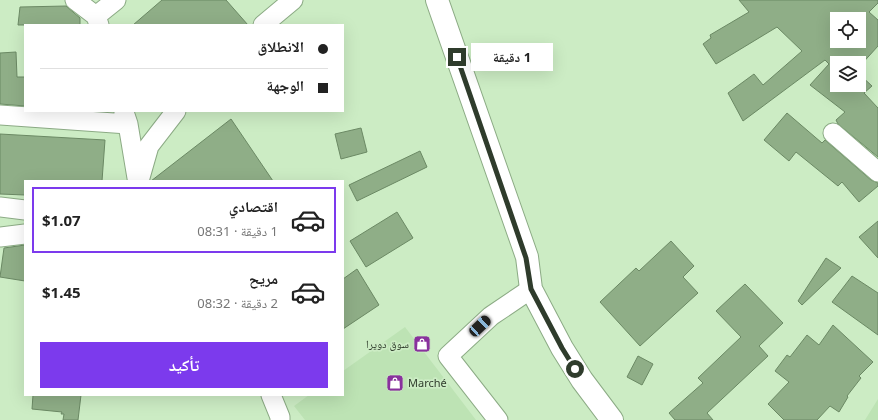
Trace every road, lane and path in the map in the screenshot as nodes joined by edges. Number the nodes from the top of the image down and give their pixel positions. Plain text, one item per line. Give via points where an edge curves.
1 (75, 0) edge
2 (116, 0) edge
3 (293, 0) edge
4 (437, 0) edge
5 (97, 20) edge
6 (264, 24) edge
7 (175, 112) edge
8 (0, 115) edge
9 (126, 117) edge
10 (833, 133) dead end
11 (878, 172) edge
12 (138, 180) edge
13 (138, 180) edge
14 (0, 207) edge
15 (24, 210) edge
16 (24, 234) edge
17 (0, 237) edge
18 (531, 289) junction
19 (271, 396) edge
20 (280, 420) edge
21 (498, 420) edge
22 (612, 420) edge

1 - 5 street
2 - 5 street
3 - 6 street
4 - 18 main road via 526,258
7 - 12 street via 149,146
8 - 9 street
9 - 13 street
10 - 11 street
14 - 15 street
16 - 17 street
18 - 21 street via 491,316 448,356
18 - 22 main road via 562,348
19 - 20 street

